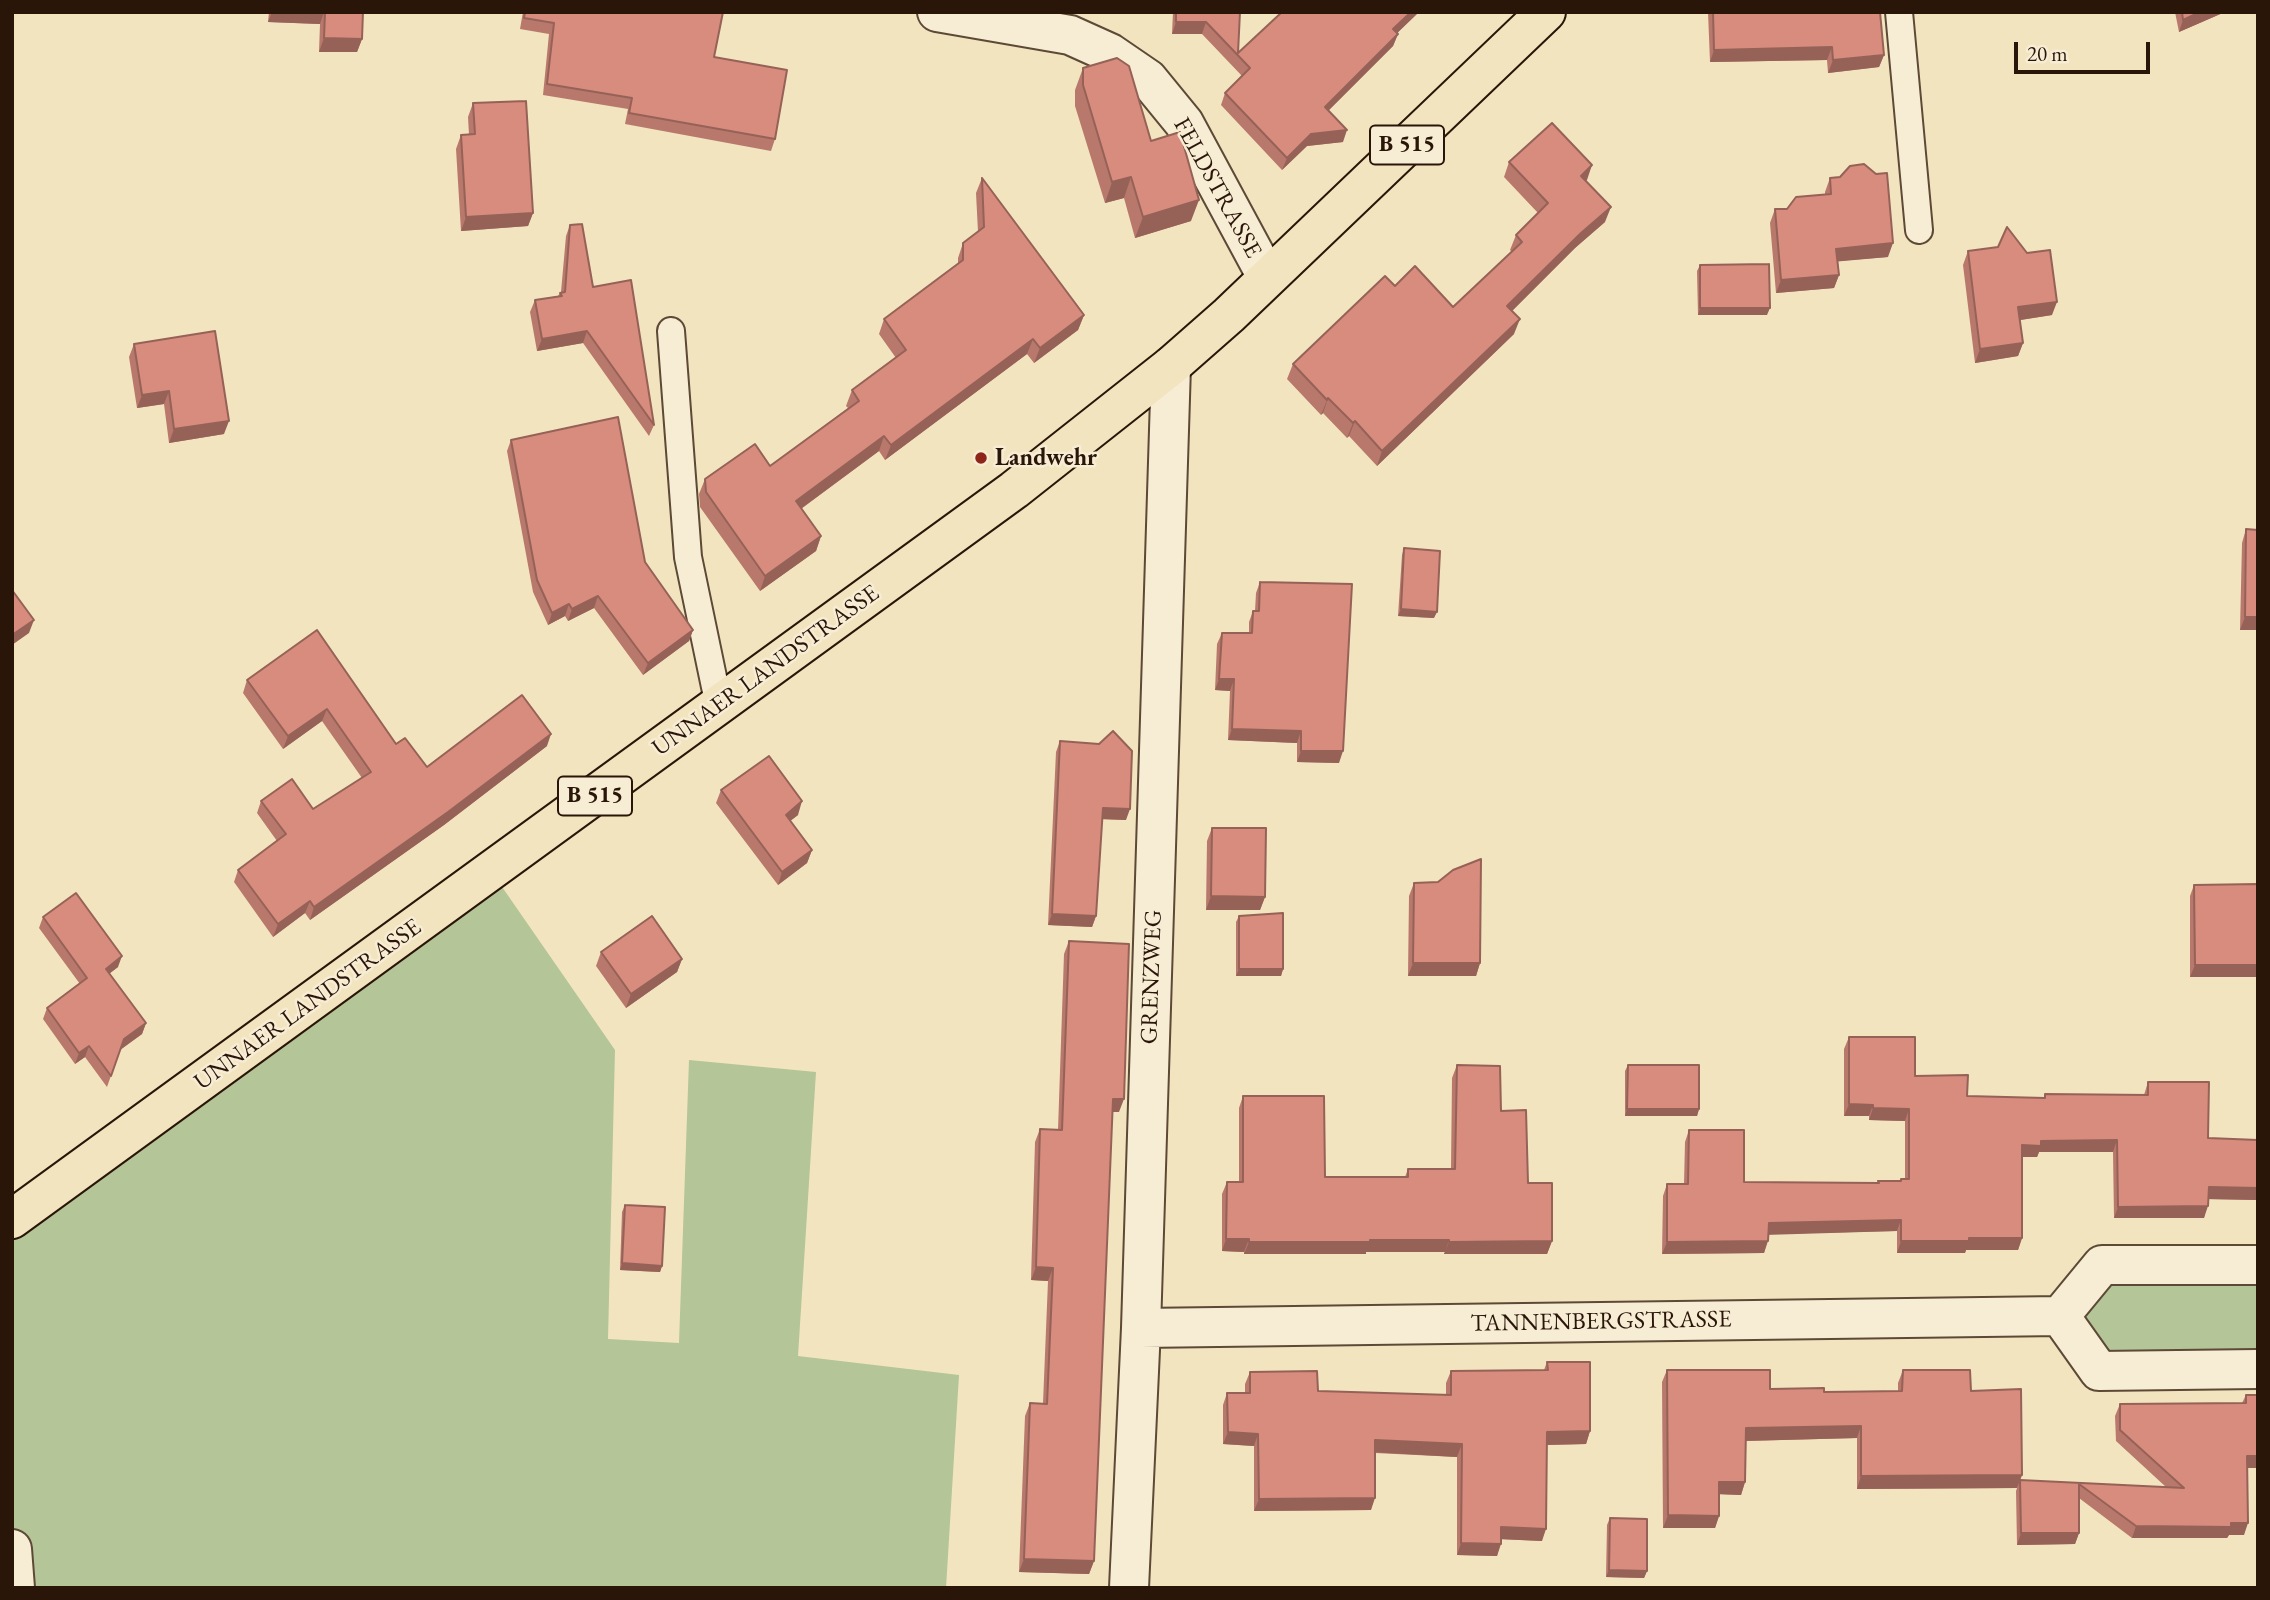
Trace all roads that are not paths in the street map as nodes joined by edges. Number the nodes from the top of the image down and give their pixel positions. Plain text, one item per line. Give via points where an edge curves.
1 (937, 12) edge
2 (1546, 12) edge
3 (1899, 12) edge
4 (1919, 230) dead end
5 (1267, 277) junction
6 (671, 331) dead end
7 (1171, 366) junction
8 (719, 706) junction
9 (12, 1219) edge
10 (2258, 1265) edge
11 (2060, 1316) junction
12 (1141, 1328) junction
13 (2258, 1368) edge
14 (12, 1549) edge
15 (15, 1588) edge
16 (1129, 1588) edge

1 - 5 street, FELDSTRASSE via 1070,35 1110,52 1148,79 1184,122
2 - 5 main road, B 515
3 - 4 lane
5 - 7 main road, UNNAER LANDSTRASSE / B 515
6 - 8 lane via 688,557
7 - 8 main road, UNNAER LANDSTRASSE / B 515 via 1014,490
7 - 12 street, GRENZWEG
8 - 9 main road, UNNAER LANDSTRASSE / B 515
10 - 11 street via 2102,1265
11 - 12 street, TANNENBERGSTRASSE
11 - 13 street via 2099,1371
12 - 16 street, GRENZWEG
14 - 15 street

